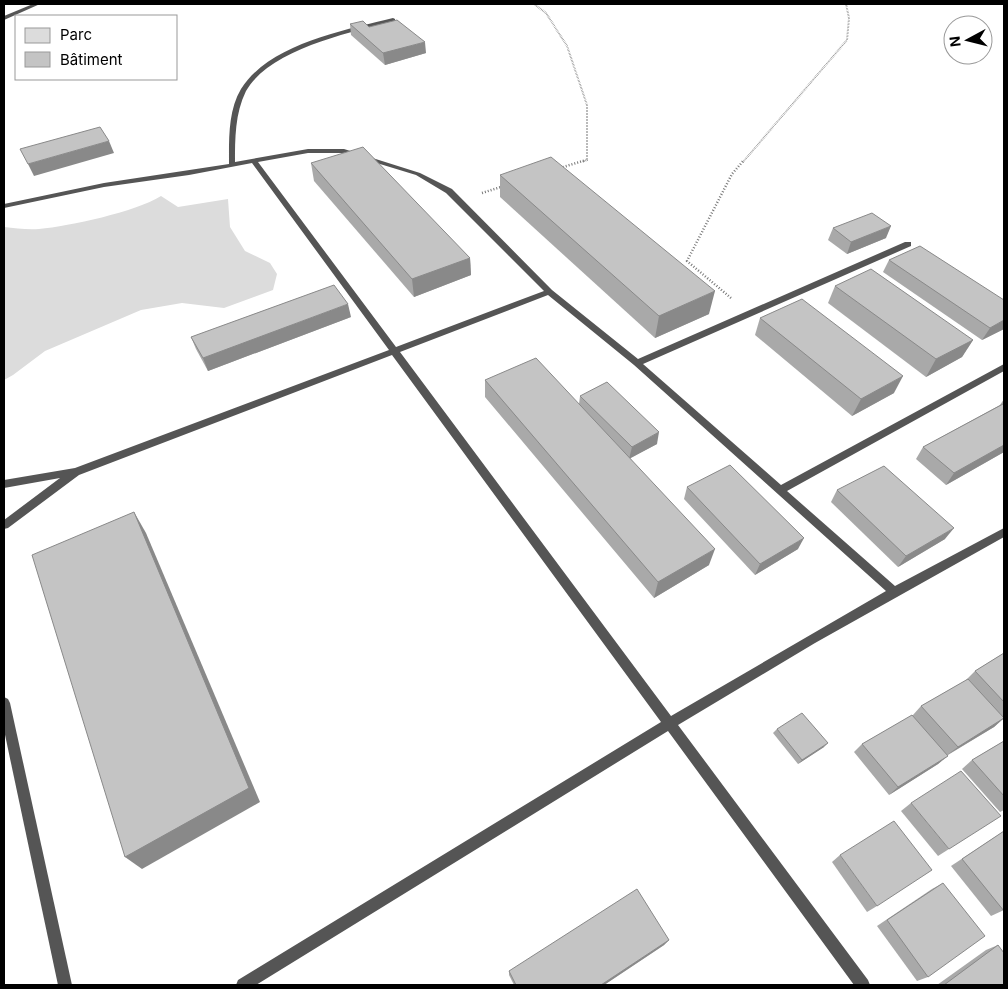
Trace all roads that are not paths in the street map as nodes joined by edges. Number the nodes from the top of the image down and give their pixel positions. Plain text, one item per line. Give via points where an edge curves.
1 (37, 4) edge
2 (4, 18) edge
3 (393, 20) edge
4 (254, 161) junction
5 (232, 164) junction
6 (4, 206) edge
7 (908, 244) dead end
8 (549, 292) junction
9 (394, 350) junction
10 (637, 363) junction
11 (1004, 367) edge
12 (76, 472) junction
13 (4, 484) edge
14 (780, 490) junction
15 (4, 525) edge
16 (1004, 532) edge
17 (893, 592) junction
18 (4, 703) edge
19 (669, 723) junction
20 (65, 985) edge
21 (243, 985) edge
22 (863, 985) edge

1 - 2 lane
3 - 5 lane via 321,39 286,54 262,70 245,88 232,128
4 - 5 lane
4 - 8 lane via 308,151 344,151 418,174 458,200
4 - 9 lane
5 - 6 lane via 104,185
7 - 10 lane
8 - 9 lane
8 - 10 lane
9 - 12 lane
9 - 19 lane
10 - 14 lane
11 - 14 lane
12 - 13 lane
12 - 15 lane
14 - 17 lane
16 - 17 lane
17 - 19 lane
18 - 20 lane
19 - 21 lane
19 - 22 lane

